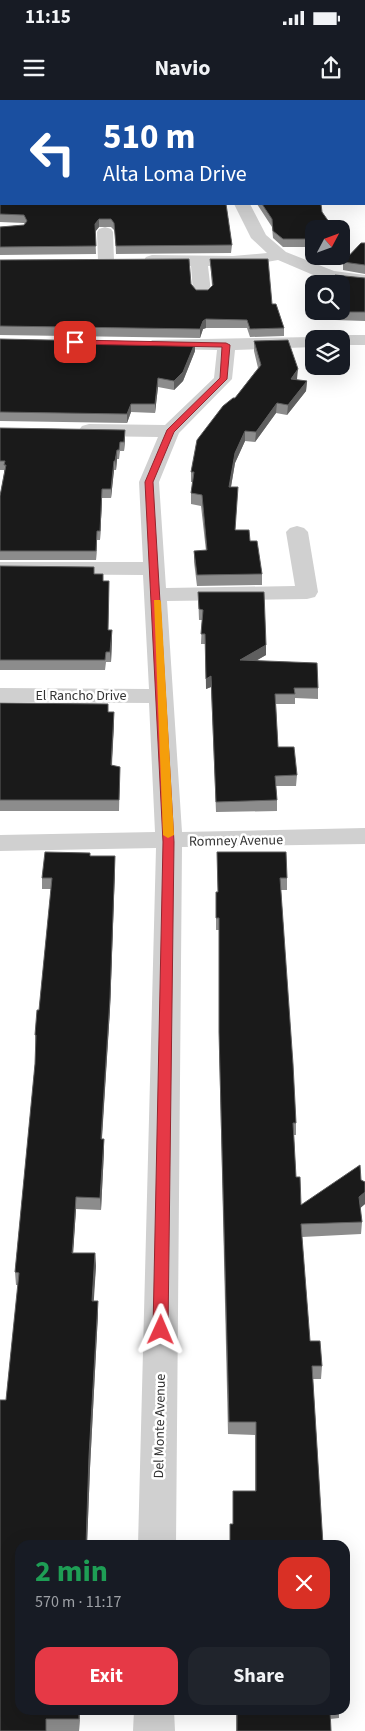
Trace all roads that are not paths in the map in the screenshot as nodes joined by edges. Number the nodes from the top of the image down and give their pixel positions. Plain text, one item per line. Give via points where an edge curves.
1 (242, 205) edge
2 (105, 232) dead end
3 (280, 255) junction
4 (87, 260) edge
5 (106, 260) junction
6 (199, 260) junction
7 (365, 280) edge
8 (202, 292) edge
9 (350, 340) edge
10 (365, 340) edge
11 (305, 342) edge
12 (138, 344) edge
13 (226, 345) junction
14 (66, 430) edge
15 (170, 431) junction
16 (297, 532) dead end
17 (0, 568) edge
18 (156, 582) junction
19 (0, 695) edge
20 (162, 696) junction
21 (358, 837) edge
22 (169, 842) junction
23 (0, 843) edge
24 (157, 1540) edge
25 (154, 1715) edge
26 (154, 1731) edge

1 - 3 street via 259,238
2 - 5 street
3 - 6 street
3 - 7 street via 331,276
4 - 5 street
5 - 6 street
6 - 8 street
9 - 10 street
11 - 13 street
12 - 13 street
13 - 15 street, Del Monte Avenue via 223,379
14 - 15 street
15 - 18 street, Del Monte Avenue via 149,482
16 - 18 street via 307,592
17 - 18 street
18 - 20 street, Del Monte Avenue
19 - 20 street, El Rancho Drive
20 - 22 street, Del Monte Avenue
21 - 22 street, Romney Avenue
22 - 23 street, Romney Avenue
22 - 24 street, Del Monte Avenue
25 - 26 street

